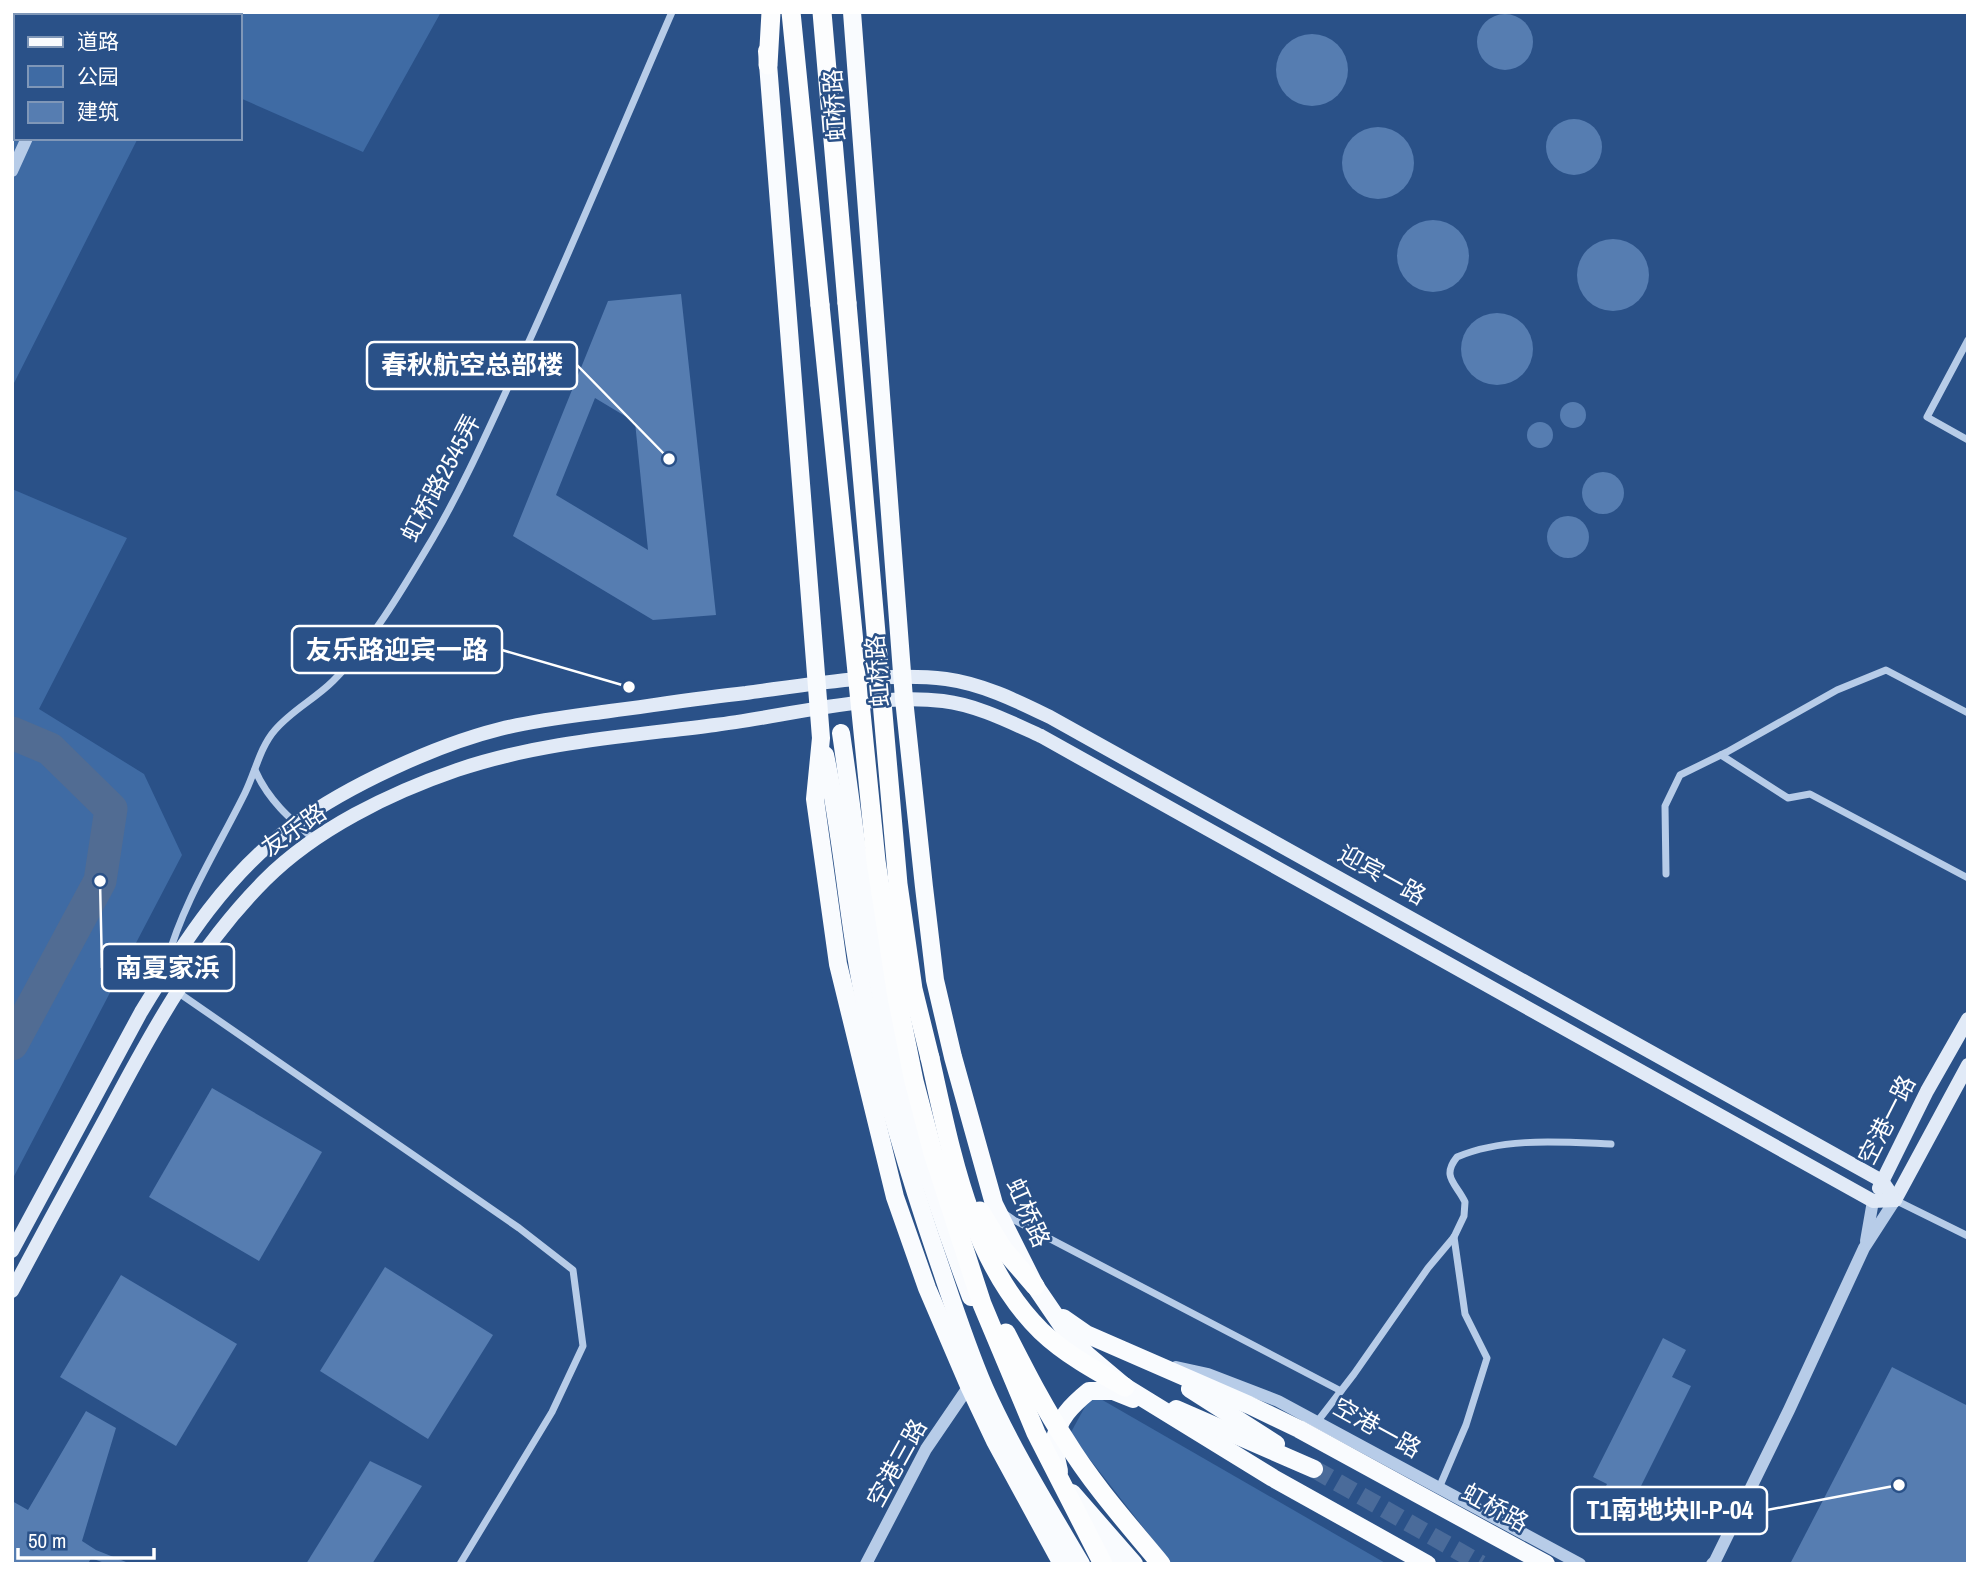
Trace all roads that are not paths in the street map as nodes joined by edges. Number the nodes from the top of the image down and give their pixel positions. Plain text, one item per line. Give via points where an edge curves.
1 (672, 12) edge
2 (765, 12) edge
3 (771, 12) edge
4 (791, 12) edge
5 (822, 12) edge
6 (852, 12) edge
7 (768, 65) junction
8 (26, 140) edge
9 (12, 171) edge
10 (1968, 340) edge
11 (1968, 440) edge
12 (902, 677) junction
13 (816, 684) junction
14 (904, 699) junction
15 (818, 708) junction
16 (1968, 713) edge
17 (841, 733) dead end
18 (821, 738) junction
19 (1721, 755) junction
20 (256, 770) junction
21 (295, 824) junction
22 (315, 840) junction
23 (1666, 874) dead end
24 (1968, 878) edge
25 (164, 974) junction
26 (176, 991) junction
27 (1968, 1019) edge
28 (1968, 1065) edge
29 (1611, 1144) dead end
30 (952, 1153) junction
31 (1882, 1181) junction
32 (1895, 1200) junction
33 (1873, 1201) junction
34 (994, 1204) junction
35 (957, 1227) junction
36 (1968, 1236) edge
37 (1454, 1237) junction
38 (1864, 1248) junction
39 (12, 1251) edge
40 (1035, 1286) junction
41 (12, 1291) edge
42 (1048, 1304) junction
43 (1141, 1359) junction
44 (969, 1386) junction
45 (1125, 1387) junction
46 (1340, 1391) junction
47 (1165, 1412) junction
48 (1317, 1422) junction
49 (1059, 1471) junction
50 (1439, 1489) junction
51 (1072, 1493) junction
52 (1713, 1562) edge
53 (460, 1564) edge
54 (866, 1564) edge
55 (1062, 1564) edge
56 (1081, 1564) edge
57 (1103, 1564) edge
58 (1115, 1564) edge
59 (1134, 1564) edge
60 (1161, 1564) edge
61 (1427, 1564) edge
62 (1546, 1564) edge
63 (1580, 1564) edge

1 - 20 street, 虹桥路2545弄 via 537,326 473,464 433,537 352,659 275,730
2 - 7 main road
3 - 7 highway
4 - 35 highway, bridge via 878,874 914,1081
5 - 30 highway, bridge via 898,884 913,989
6 - 12 main road, 虹桥路
7 - 13 main road
8 - 9 street
10 - 11 street via 1927,416
12 - 13 main road, 迎宾一路
12 - 14 main road, 虹桥路
12 - 31 main road, 迎宾一路 via 947,679 998,692 1050,717
13 - 15 main road
13 - 21 main road, 友乐路 via 500,729 405,765
14 - 15 main road, 迎宾一路
14 - 33 main road, 迎宾一路 via 945,701 979,710 1041,736
14 - 34 main road, 虹桥路 via 934,980
15 - 18 main road
15 - 22 main road, 友乐路 via 575,744 459,769 365,810
16 - 19 street via 1886,670 1837,690
17 - 49 main road via 881,996 908,1112 949,1239 1005,1382
18 - 44 main road via 815,799 838,964 895,1197
18 - 56 main road via 867,1016 914,1189 980,1376 1021,1462
19 - 23 street via 1680,775 1665,806
19 - 24 street via 1788,798 1810,794
20 - 21 street via 263,788
20 - 25 street, 虹桥路2545弄 via 178,928
21 - 22 street
21 - 25 main road, 友乐路 via 254,856
22 - 26 main road, 友乐路 via 267,878
25 - 26 street
25 - 39 main road, 友乐路
26 - 41 main road, 友乐路
26 - 53 street via 573,1270 583,1346 552,1412
27 - 31 main road, 空港一路
28 - 32 main road, 空港一路
29 - 37 street via 1499,1146 1457,1157 1449,1176 1465,1202
30 - 40 highway via 1003,1249
30 - 45 highway via 978,1231 1002,1282 1024,1313 1069,1353
31 - 32 main road, 迎宾一路
31 - 33 main road, 空港一路
32 - 33 main road, 迎宾一路
32 - 36 street, 迎宾一路
32 - 38 street, 空港一路
33 - 38 street, 空港一路
34 - 40 main road, 虹桥路
34 - 46 street via 1014,1220
35 - 57 highway, bridge via 1017,1390
35 - 60 highway, bridge via 1020,1361 1059,1430
37 - 46 street
37 - 50 street via 1465,1314 1487,1359
38 - 52 street, 空港一路
40 - 42 main road, 虹桥路
42 - 43 main road, 虹桥路 via 1086,1334
42 - 45 main road, 虹桥路 via 1087,1355
43 - 45 main road via 1314,1469
43 - 48 street, 空港一路 via 1208,1374 1278,1401
43 - 62 main road, 虹桥路 via 1299,1429
44 - 54 street, 空港三路 via 926,1449
44 - 55 main road
45 - 47 main road, 虹桥路
46 - 48 street
47 - 49 main road via 1113,1391 1088,1391 1061,1423 1055,1442
47 - 61 main road, 虹桥路
48 - 50 street, 空港一路
49 - 51 main road
50 - 63 street, 空港一路
51 - 58 main road
51 - 59 main road

